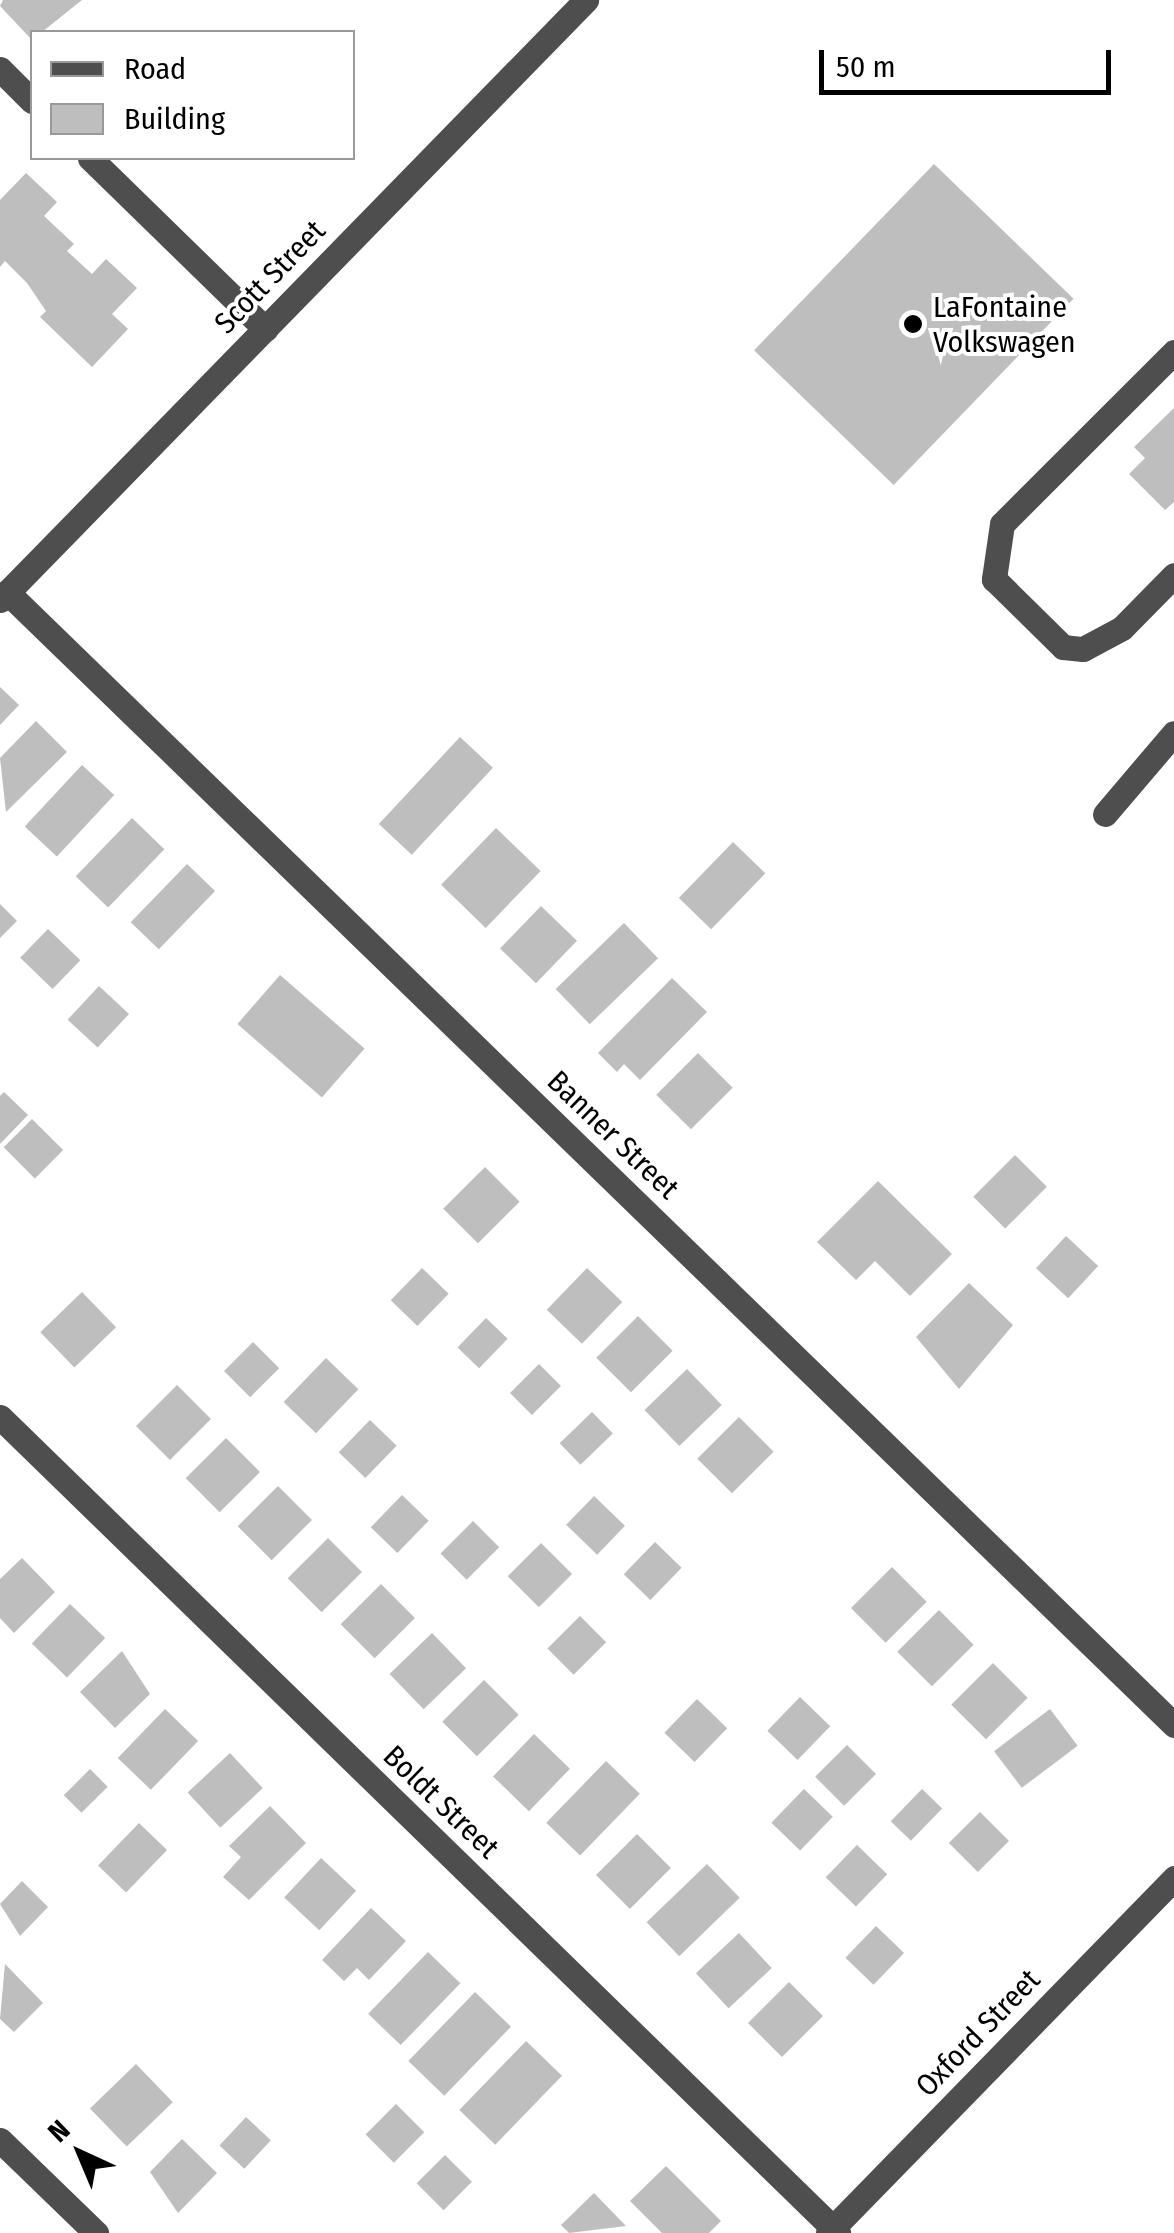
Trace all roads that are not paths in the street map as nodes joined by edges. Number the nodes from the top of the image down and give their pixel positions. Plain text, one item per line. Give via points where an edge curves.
1 (586, 0) edge
2 (0, 69) edge
3 (30, 99) edge
4 (92, 160) edge
5 (265, 329) junction
6 (1174, 352) edge
7 (1174, 575) edge
8 (4, 596) edge
9 (1174, 733) edge
10 (1105, 814) dead end
11 (0, 1418) edge
12 (1174, 1725) edge
13 (1174, 1878) edge
14 (0, 2140) edge
15 (833, 2231) edge
16 (96, 2233) edge

1 - 5 street, Scott Street
2 - 3 street
4 - 5 street
5 - 8 street, Scott Street
6 - 7 street via 994,537 994,579 1063,647 1083,649 1122,628
8 - 12 street, Banner Street
9 - 10 street
11 - 15 street, Boldt Street
13 - 15 street, Oxford Street
14 - 16 street

